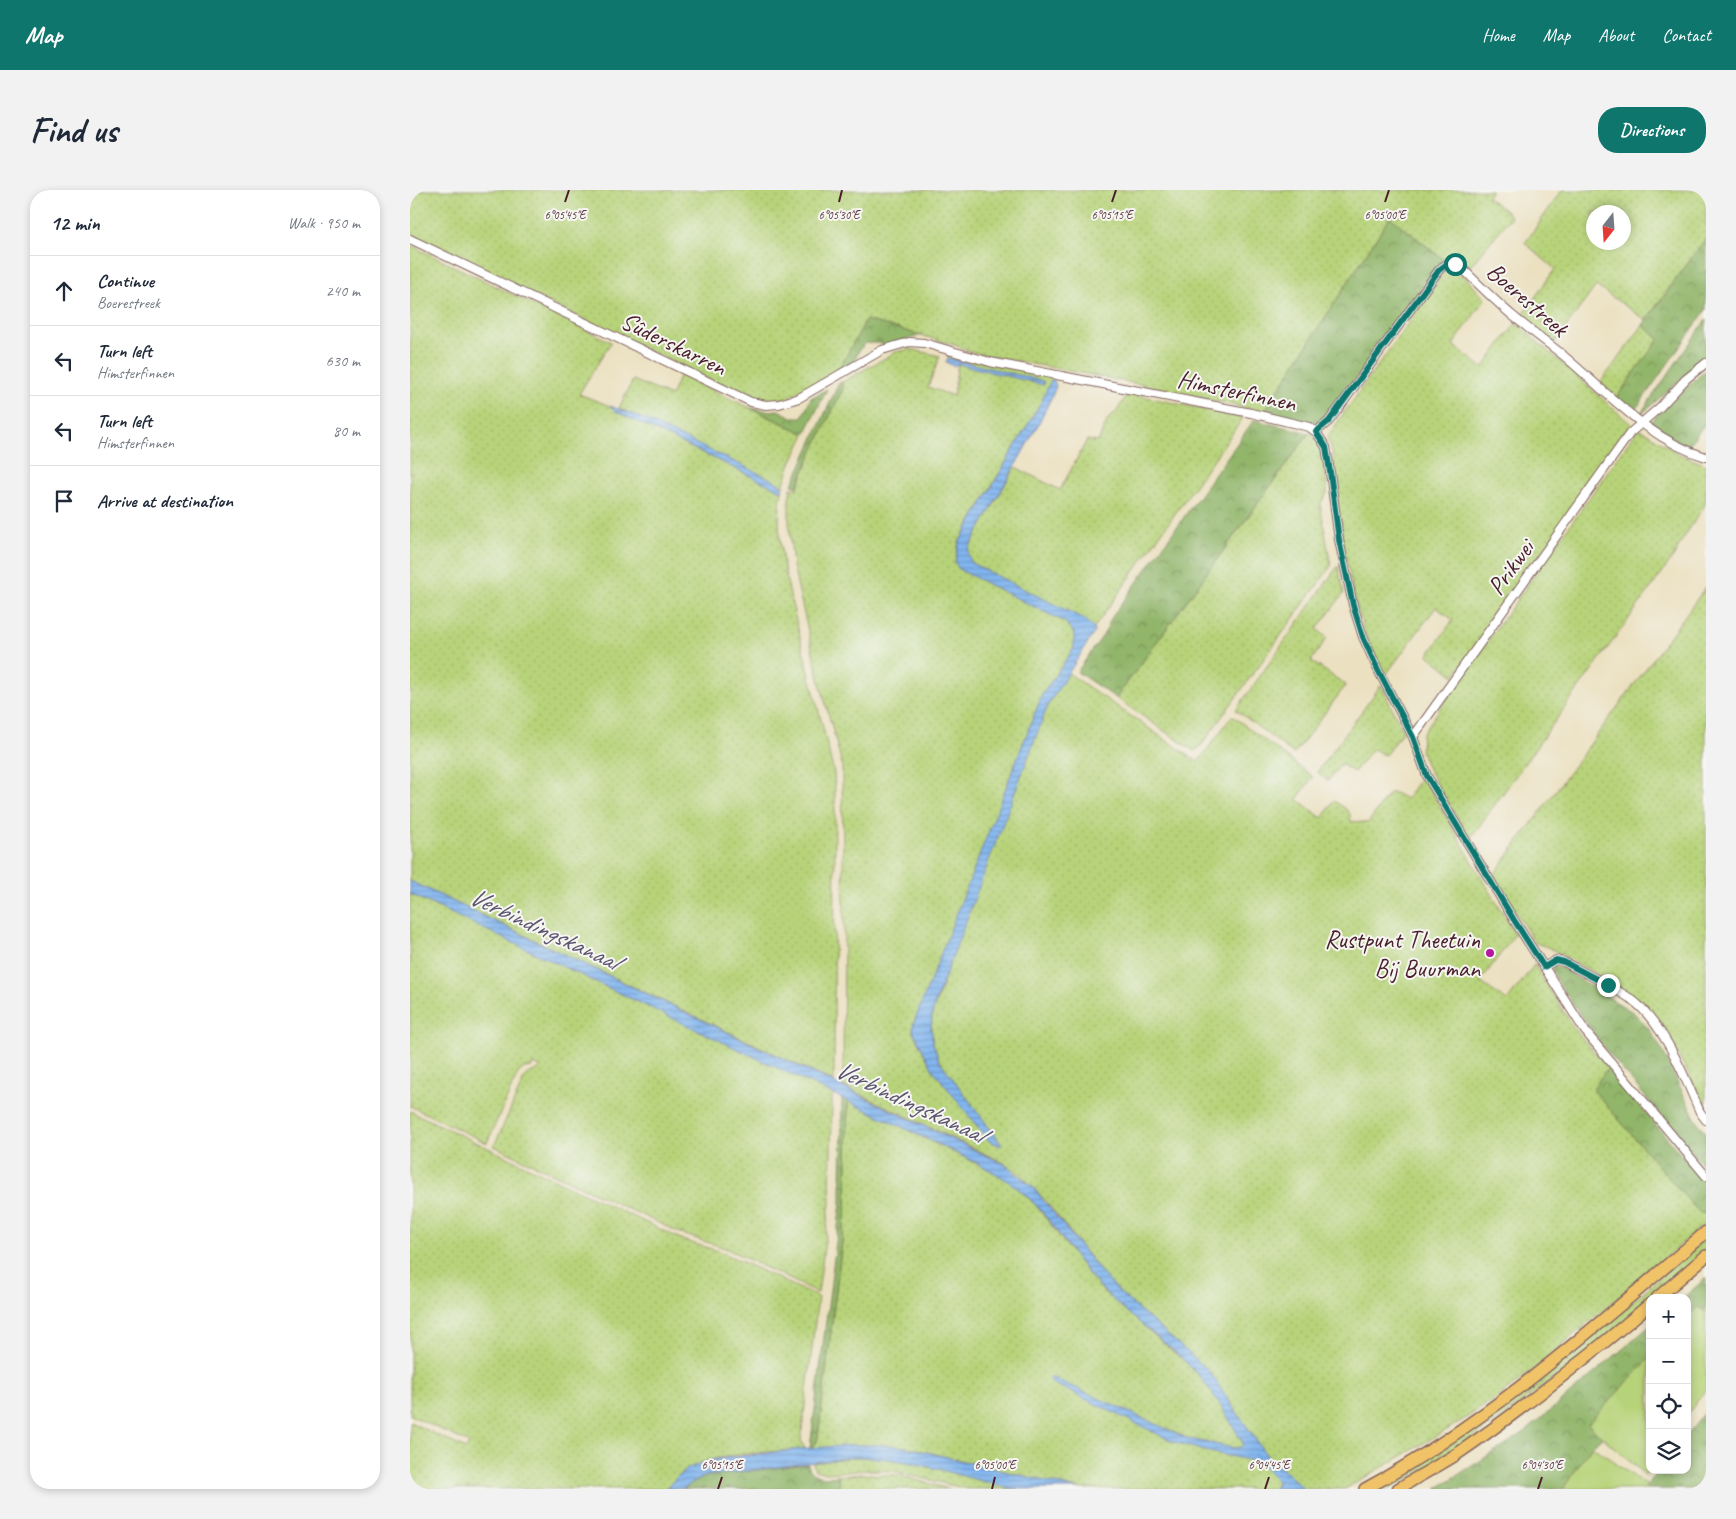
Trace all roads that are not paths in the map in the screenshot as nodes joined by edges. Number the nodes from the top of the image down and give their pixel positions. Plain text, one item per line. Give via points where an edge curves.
1 (410, 239) edge
2 (924, 343) joint
3 (1706, 364) edge
4 (1642, 422) junction
5 (1316, 432) junction
6 (1706, 457) edge
7 (1413, 737) junction
8 (1544, 967) junction
9 (1706, 1120) edge
10 (1706, 1176) edge
11 (1706, 1232) edge
12 (1706, 1256) edge
13 (1662, 1294) edge
14 (1646, 1307) edge
15 (1365, 1489) edge
16 (1398, 1489) edge

1 - 2 street, Sûderskarren via 751,402 778,404 799,398 882,350 910,342
2 - 5 street, Himsterfinnen via 990,362 1280,419
3 - 4 street, Prikwei
4 - 5 street, Boerestreek via 1513,316 1463,269 1451,263 1439,270 1335,413
4 - 6 street, Boerestreek via 1670,442
4 - 7 street, Prikwei via 1630,433
5 - 7 street, Himsterfinnen via 1326,447 1339,540 1363,637
7 - 8 street, Himsterfinnen via 1436,792
8 - 9 street via 1556,960 1564,962 1632,1000 1648,1016 1675,1055
8 - 10 street, Himsterfinnen via 1585,1032
11 - 15 highway via 1514,1391 1439,1444
12 - 13 highway
14 - 16 highway via 1518,1411 1455,1455

